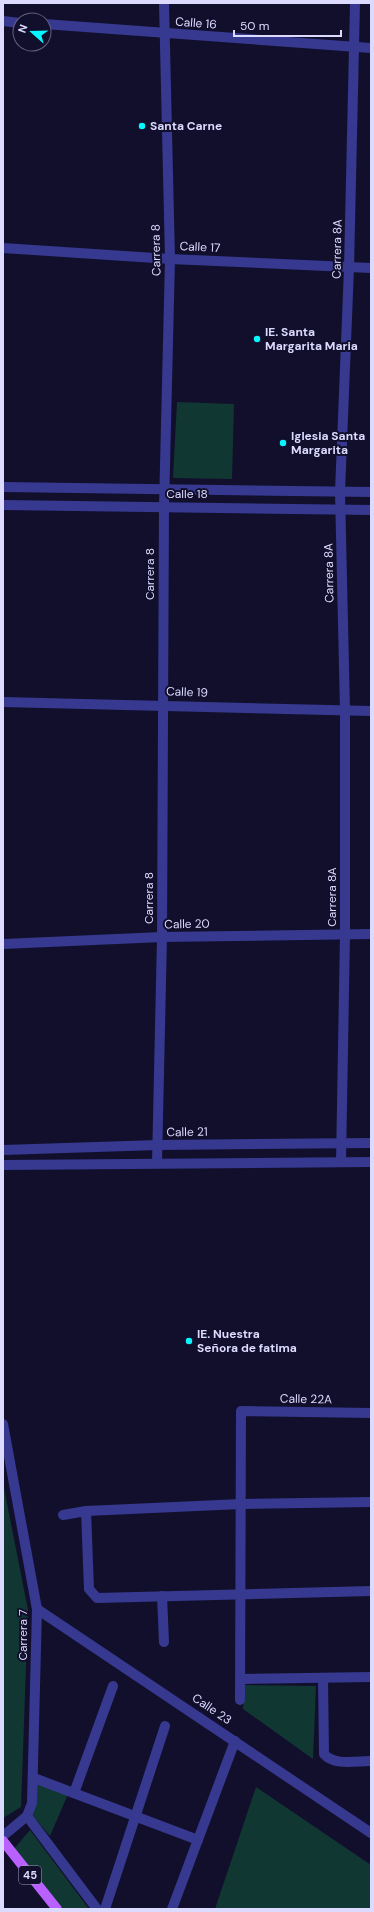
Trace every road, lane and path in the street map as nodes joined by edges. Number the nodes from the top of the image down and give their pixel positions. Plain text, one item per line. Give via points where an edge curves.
1 (164, 3) edge
2 (355, 3) edge
3 (52, 25) edge
4 (163, 33) junction
5 (354, 46) junction
6 (371, 48) edge
7 (3, 248) edge
8 (170, 259) junction
9 (349, 268) junction
10 (371, 268) edge
11 (3, 487) edge
12 (63, 488) junction
13 (164, 489) junction
14 (250, 490) junction
15 (340, 492) junction
16 (371, 492) edge
17 (3, 505) edge
18 (63, 506) junction
19 (164, 507) junction
20 (249, 507) junction
21 (340, 510) junction
22 (371, 510) edge
23 (3, 702) edge
24 (163, 704) junction
25 (345, 710) junction
26 (371, 711) edge
27 (345, 934) junction
28 (371, 934) edge
29 (162, 938) junction
30 (3, 944) edge
31 (340, 1143) junction
32 (371, 1143) edge
33 (158, 1145) junction
34 (3, 1150) edge
35 (341, 1162) junction
36 (371, 1162) edge
37 (157, 1163) junction
38 (3, 1165) edge
39 (371, 1413) edge
40 (3, 1424) edge
41 (371, 1502) edge
42 (241, 1504) junction
43 (86, 1511) junction
44 (63, 1515) dead end
45 (371, 1591) edge
46 (242, 1593) junction
47 (162, 1596) junction
48 (37, 1609) junction
49 (164, 1642) dead end
50 (371, 1677) edge
51 (323, 1678) junction
52 (241, 1679) junction
53 (112, 1686) dead end
54 (240, 1700) dead end
55 (165, 1726) dead end
56 (235, 1741) junction
57 (371, 1761) edge
58 (34, 1778) junction
59 (74, 1793) junction
60 (27, 1816) junction
61 (136, 1816) junction
62 (371, 1833) edge
63 (3, 1836) edge
64 (198, 1840) junction
65 (3, 1841) edge
66 (57, 1909) edge
67 (97, 1909) edge
68 (105, 1909) edge
69 (172, 1909) edge

1 - 4 street, Carrera 8
2 - 5 street, Carrera 8A
3 - 4 street, Calle 16
4 - 5 street, Calle 16
4 - 8 street, Carrera 8
5 - 6 street, Calle 16
5 - 9 street, Carrera 8A
7 - 8 street, Calle 17
8 - 9 street, Calle 17
8 - 13 street, Carrera 8
9 - 10 street, Calle 17
9 - 15 street, Carrera 8A
11 - 12 street, Calle 18
12 - 13 street, Calle 18
12 - 18 street
13 - 14 street, Calle 18
13 - 19 street, Carrera 8
14 - 15 street, Calle 18
14 - 20 street
15 - 16 street, Calle 18
15 - 21 street, Carrera 8A
17 - 18 street, Calle 18
18 - 19 street, Calle 18
19 - 20 street, Calle 18
19 - 24 street, Carrera 8
20 - 21 street, Calle 18
21 - 22 street, Calle 18
21 - 25 street, Carrera 8A
23 - 24 street, Calle 19
24 - 25 street, Calle 19
24 - 29 street, Carrera 8
25 - 26 street, Calle 19
25 - 27 street, Carrera 8A
27 - 28 street, Calle 20
27 - 29 street, Calle 20
27 - 31 street, Carrera 8A
29 - 30 street, Calle 20
29 - 33 street, Carrera 8
31 - 32 street, Calle 21
31 - 33 street, Calle 21
31 - 35 street, Carrera 8A
33 - 34 street, Calle 21
33 - 37 street, Carrera 8
35 - 36 street
35 - 37 street
37 - 38 street
39 - 42 street, Calle 22A via 241,1411
40 - 48 street, Carrera 7
41 - 42 street
42 - 43 street
42 - 46 street
43 - 44 street
43 - 47 street via 89,1589 97,1598
45 - 46 street
46 - 47 street
46 - 52 street
47 - 49 street
48 - 56 street, Calle 23
48 - 58 street, Carrera 7
50 - 51 street
51 - 52 street
51 - 57 street via 324,1754 335,1762
52 - 54 street
53 - 59 street
55 - 61 street
56 - 62 street, Calle 23
56 - 64 street
58 - 59 street
58 - 60 street, Carrera 7 via 32,1803
59 - 61 street
60 - 63 street
60 - 67 street
61 - 64 street
61 - 68 street
64 - 69 street
65 - 66 main road, 45

